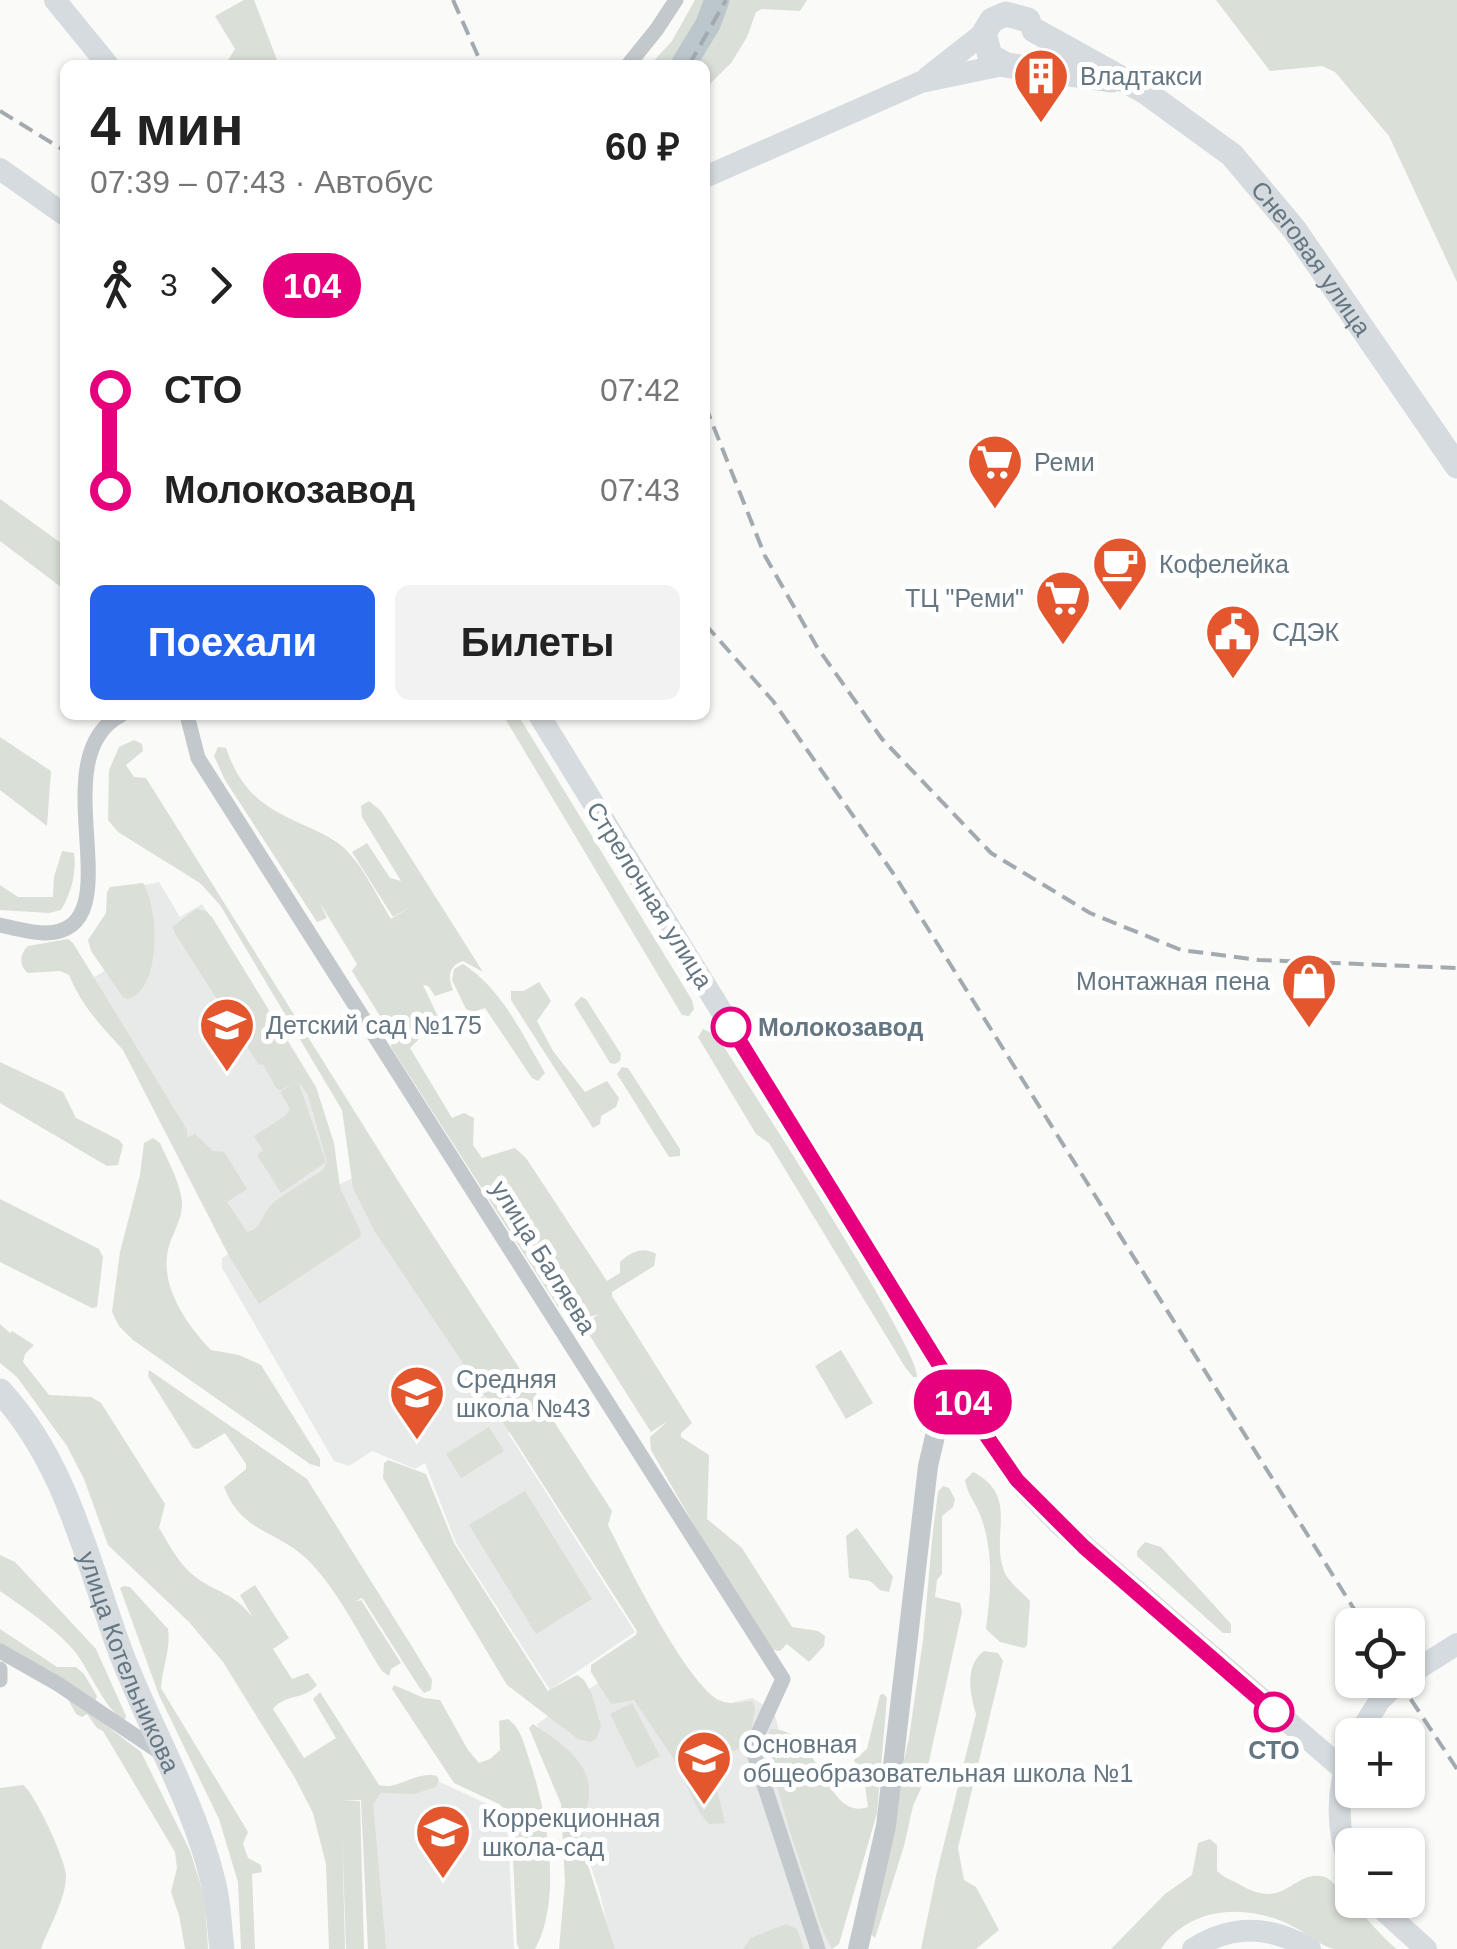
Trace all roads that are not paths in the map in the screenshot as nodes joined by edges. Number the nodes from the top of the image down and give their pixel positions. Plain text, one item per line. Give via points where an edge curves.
1 (55, 0) edge
2 (676, 0) edge
3 (985, 0) edge
4 (1028, 17) edge
5 (986, 30) junction
6 (104, 60) edge
7 (632, 60) edge
8 (1008, 65) junction
9 (921, 82) junction
10 (1132, 83) junction
11 (0, 169) edge
12 (710, 176) edge
13 (60, 211) edge
14 (1457, 466) edge
15 (114, 720) edge
16 (188, 720) edge
17 (543, 720) edge
18 (0, 926) edge
19 (954, 1389) junction
20 (0, 1392) edge
21 (1457, 1644) edge
22 (0, 1650) edge
23 (1425, 1664) edge
24 (0, 1669) edge
25 (0, 1680) edge
26 (165, 1755) junction
27 (1335, 1762) edge
28 (1392, 1918) edge
29 (222, 1949) edge
30 (818, 1949) edge
31 (858, 1949) edge
32 (1193, 1949) edge
33 (1310, 1949) edge
34 (1426, 1949) edge

1 - 6 main road
2 - 7 street
3 - 5 main road
4 - 5 main road via 1006,14
4 - 8 main road via 1036,42 1032,52
4 - 10 main road, Снеговая улица
5 - 8 main road via 986,49
5 - 9 main road
8 - 9 main road
8 - 10 main road, Снеговая улица
9 - 12 main road
10 - 14 main road, Снеговая улица via 1205,133 1255,179
11 - 13 main road
15 - 18 street via 87,756 86,904 68,926 48,933
16 - 30 street, улица Баляева via 198,758 783,1679 754,1750
17 - 19 main road, Стрелочная улица
19 - 27 main road, Стрелочная улица via 1050,1516
19 - 31 street via 928,1466 886,1826
20 - 26 main road, улица Котельникова via 27,1423 65,1492 122,1656
21 - 23 main road
22 - 26 street
24 - 25 street
26 - 29 main road, улица Котельникова via 214,1881
28 - 34 main road
32 - 33 main road via 1253,1929

